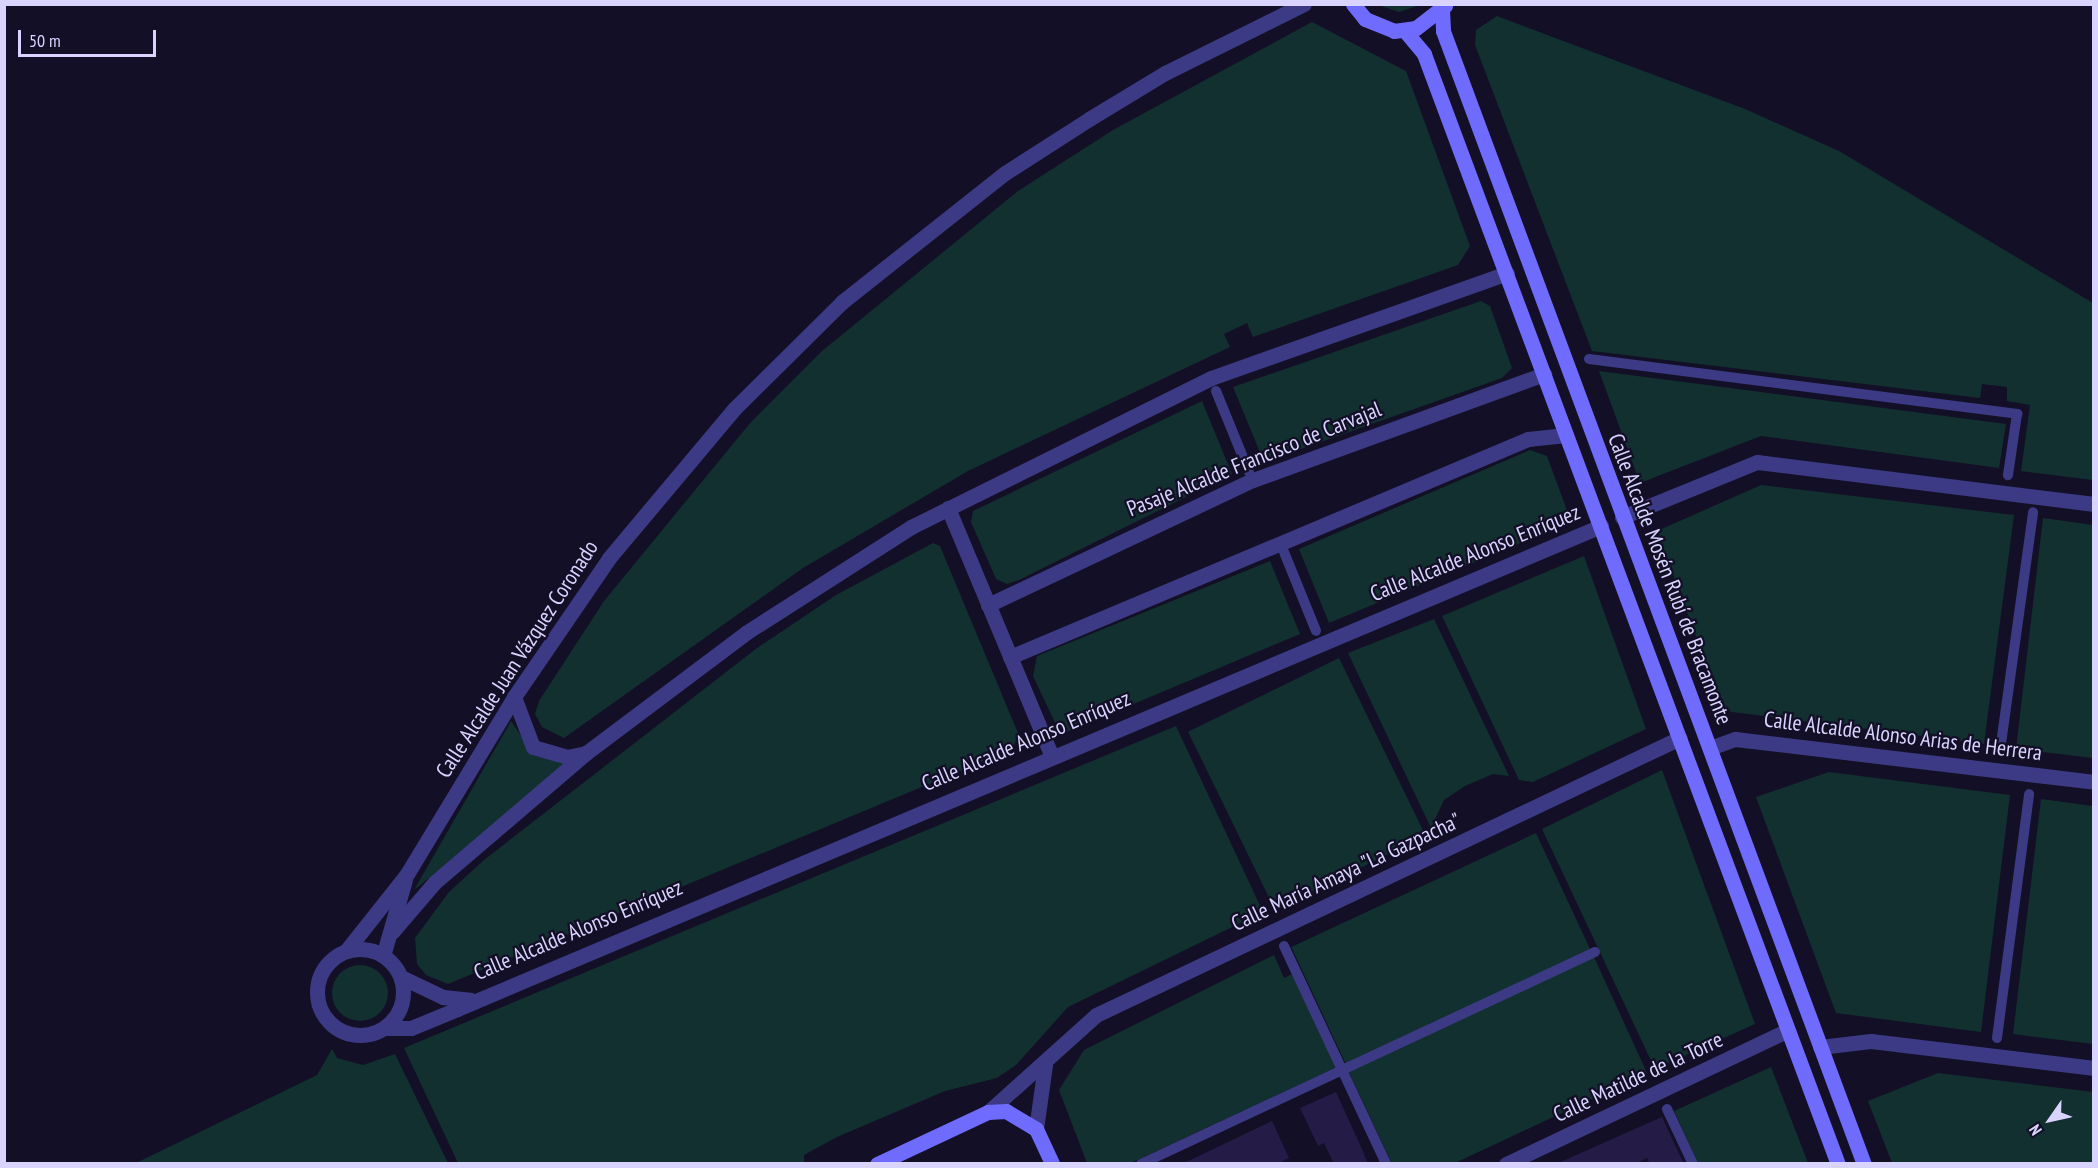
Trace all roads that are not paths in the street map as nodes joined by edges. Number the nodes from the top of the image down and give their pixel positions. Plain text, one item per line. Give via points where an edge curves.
1 (1304, 4) edge
2 (1353, 4) edge
3 (1444, 7) edge
4 (1405, 30) junction
5 (1507, 273) junction
6 (1589, 359) dead end
7 (1544, 374) junction
8 (1216, 391) dead end
9 (1566, 435) junction
10 (1249, 472) dead end
11 (2008, 475) dead end
12 (2094, 504) edge
13 (948, 508) junction
14 (2033, 512) dead end
15 (1623, 517) junction
16 (1600, 526) junction
17 (1284, 552) dead end
18 (988, 605) junction
19 (1316, 631) dead end
20 (1010, 657) junction
21 (514, 697) junction
22 (1680, 738) junction
23 (1710, 748) junction
24 (2000, 752) dead end
25 (586, 753) junction
26 (1051, 754) junction
27 (2094, 782) edge
28 (2029, 794) dead end
29 (407, 874) junction
30 (392, 932) junction
31 (1284, 946) dead end
32 (346, 951) junction
33 (1595, 952) dead end
34 (383, 956) junction
35 (401, 977) junction
36 (470, 1000) junction
37 (384, 1028) junction
38 (1788, 1030) junction
39 (1997, 1038) dead end
40 (1820, 1047) junction
41 (1045, 1065) junction
42 (2094, 1068) edge
43 (1342, 1070) junction
44 (1667, 1108) dead end
45 (988, 1112) junction
46 (1036, 1130) junction
47 (877, 1164) edge
48 (1052, 1164) edge
49 (1141, 1164) edge
50 (1386, 1164) edge
51 (1506, 1164) edge
52 (1693, 1164) edge
53 (1838, 1164) edge
54 (1864, 1164) edge

1 - 21 street, Calle Alcalde Juan Vázquez Coronado via 1165,73 1005,173 843,302 735,408 665,487 609,558
2 - 4 main road via 1380,27
3 - 4 main road via 1430,21
3 - 15 main road, Calle Alcalde Mosén Rubí de Bracamonte via 1443,31
4 - 5 main road, Calle Alcalde Mosén Rubí de Bracamonte via 1424,54
5 - 7 main road, Calle Alcalde Mosén Rubí de Bracamonte
5 - 13 street via 1211,378
6 - 11 street via 2017,414
7 - 9 main road, Calle Alcalde Mosén Rubí de Bracamonte
7 - 18 street, Pasaje Alcalde Francisco de Carvajal via 1253,480
8 - 10 street
9 - 16 main road, Calle Alcalde Mosén Rubí de Bracamonte
9 - 20 street via 1528,440
12 - 15 street via 1757,462
13 - 18 street
13 - 25 street via 747,632
14 - 24 street
15 - 23 main road, Calle Alcalde Mosén Rubí de Bracamonte
16 - 22 main road, Calle Alcalde Mosén Rubí de Bracamonte
16 - 26 street, Calle Alcalde Alonso Enríquez
17 - 19 street
18 - 20 street
20 - 26 street
21 - 25 street via 533,747 567,757
21 - 29 street, Calle Alcalde Juan Vázquez Coronado
22 - 38 main road, Calle Alcalde Mosén Rubí de Bracamonte
22 - 41 street, Calle María Amaya "La Gazpacha" via 1096,1015 1064,1040
23 - 27 street, Calle Alcalde Alonso Arias de Herrera via 1735,739
23 - 40 main road, Calle Alcalde Mosén Rubí de Bracamonte
25 - 30 street via 435,882
26 - 36 street, Calle Alcalde Alonso Enríquez
28 - 39 street
29 - 30 street, Calle Alcalde Juan Vázquez Coronado
29 - 32 street, Calle Alcalde Juan Vázquez Coronado
30 - 34 street, Calle Alcalde Juan Vázquez Coronado
31 - 43 street
32 - 34 street via 363,949
32 - 37 street via 323,970 317,993 321,1010 333,1026 351,1034
33 - 43 street
34 - 35 street
35 - 36 street, Calle Alcalde Alonso Enríquez via 443,997
35 - 37 street via 400,1009
36 - 37 street, Calle Alcalde Alonso Enríquez via 411,1028
38 - 51 street, Calle Matilde de la Torre
38 - 53 main road, Calle Alcalde Mosén Rubí de Bracamonte
40 - 42 street via 1871,1041
40 - 54 main road, Calle Alcalde Mosén Rubí de Bracamonte
41 - 45 street, Calle María Amaya "La Gazpacha"
41 - 46 street, Calle María Amaya "La Gazpacha"
43 - 49 street
43 - 50 street
44 - 52 street
45 - 46 main road via 1022,1117
45 - 47 main road
46 - 48 main road

